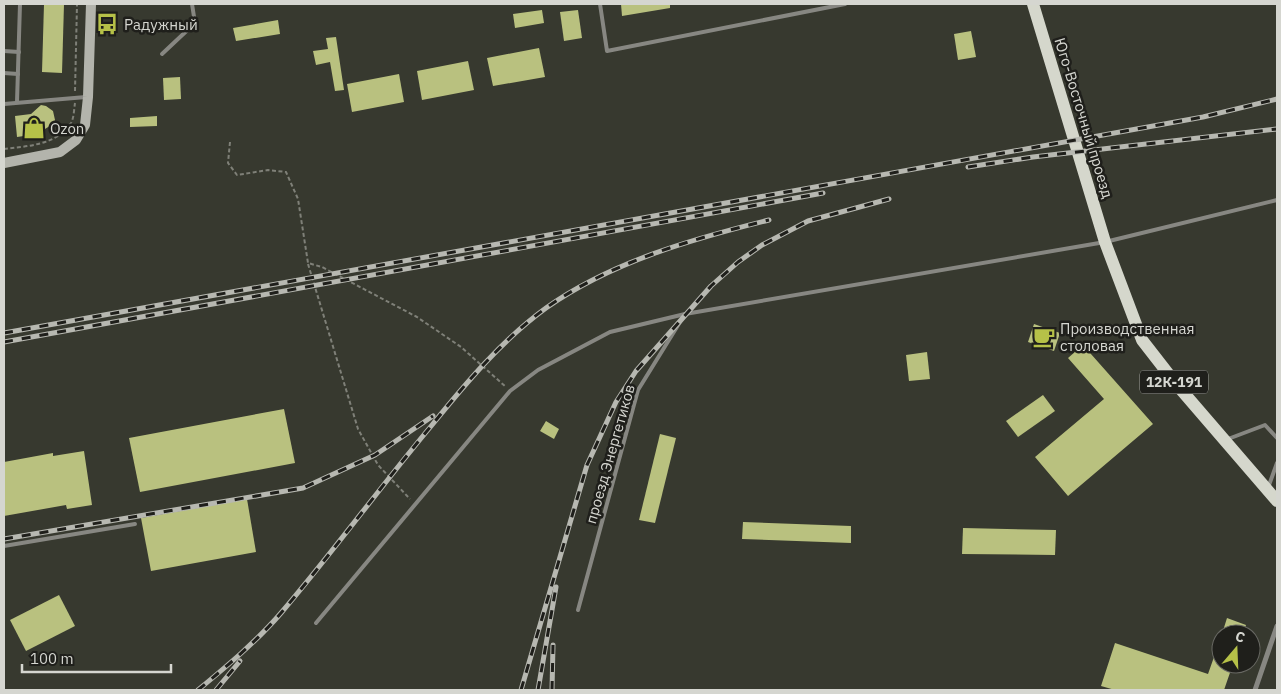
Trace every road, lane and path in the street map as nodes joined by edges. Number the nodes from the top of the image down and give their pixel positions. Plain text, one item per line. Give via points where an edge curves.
1 (20, 4) edge
2 (91, 4) edge
3 (192, 4) edge
4 (600, 4) edge
5 (845, 4) edge
6 (1033, 4) edge
7 (4, 51) edge
8 (19, 52) junction
9 (162, 54) dead end
10 (4, 74) edge
11 (18, 74) junction
12 (88, 97) junction
13 (17, 102) junction
14 (4, 104) edge
15 (230, 142) dead end
16 (4, 162) edge
17 (1277, 200) edge
18 (1105, 242) junction
19 (308, 263) junction
20 (686, 314) junction
21 (510, 391) junction
22 (1277, 438) edge
23 (1225, 440) junction
24 (1277, 463) edge
25 (1267, 490) junction
26 (1277, 501) edge
27 (415, 505) junction
28 (135, 524) dead end
29 (4, 546) edge
30 (578, 610) dead end
31 (316, 623) dead end
32 (1277, 626) edge
33 (1255, 690) edge

1 - 8 lane
2 - 12 main road
3 - 9 lane via 195,23
4 - 5 lane via 607,51
6 - 18 main road, Юго-Восточный проезд / 12К-191
7 - 8 lane
8 - 11 lane
10 - 11 lane
11 - 13 lane
12 - 13 lane
12 - 16 main road via 85,125 76,140 60,152
13 - 14 lane
15 - 19 path via 228,163 237,175 268,170 286,172 298,199
17 - 18 lane
18 - 20 lane
18 - 23 main road, 12К-191 via 1142,340
19 - 21 path via 322,267 417,318 461,347
19 - 27 path via 358,429 378,465
20 - 21 lane via 610,332 538,370
20 - 30 lane, проезд Энергетиков via 638,390
21 - 27 lane
22 - 23 lane via 1265,425
23 - 25 main road, 12К-191
24 - 25 lane
25 - 26 main road, 12К-191
27 - 31 lane
28 - 29 lane
32 - 33 street

